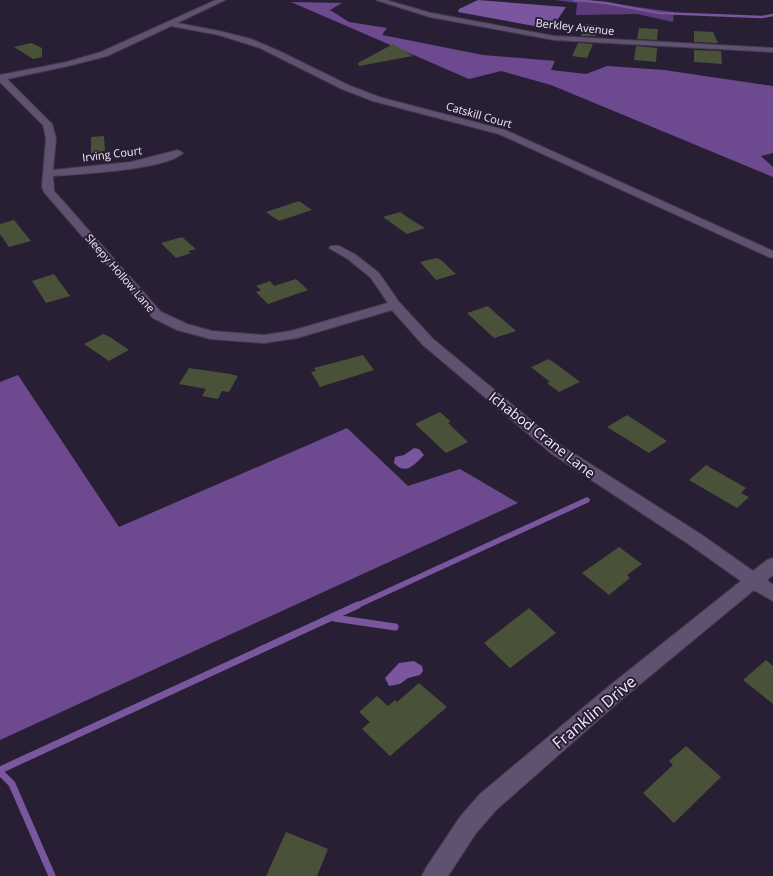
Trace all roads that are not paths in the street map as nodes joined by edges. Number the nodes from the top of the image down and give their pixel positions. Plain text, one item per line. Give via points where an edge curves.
1 (222, 0) edge
2 (379, 0) edge
3 (170, 24) junction
4 (773, 50) edge
5 (0, 77) edge
6 (178, 153) dead end
7 (48, 174) junction
8 (335, 248) dead end
9 (773, 255) edge
10 (395, 305) junction
11 (773, 565) edge
12 (755, 581) junction
13 (773, 594) edge
14 (434, 876) edge

1 - 3 street
2 - 4 street, Berkley Avenue via 430,15 554,38
3 - 5 street via 104,54
3 - 9 street, Catskill Court via 231,35 359,92 502,132
5 - 7 street, Sleepy Hollow Lane via 47,124 51,138
6 - 7 street, Irving Court via 147,162
7 - 10 street, Sleepy Hollow Lane via 49,192 157,315 182,327 211,335 264,338 292,335
8 - 10 street, Ichabod Crane Lane via 376,276
10 - 12 street, Ichabod Crane Lane via 448,360 557,450
11 - 12 street, Franklin Drive
12 - 13 street, Ichabod Crane Lane
12 - 14 street, Franklin Drive via 615,693 488,802 468,825

